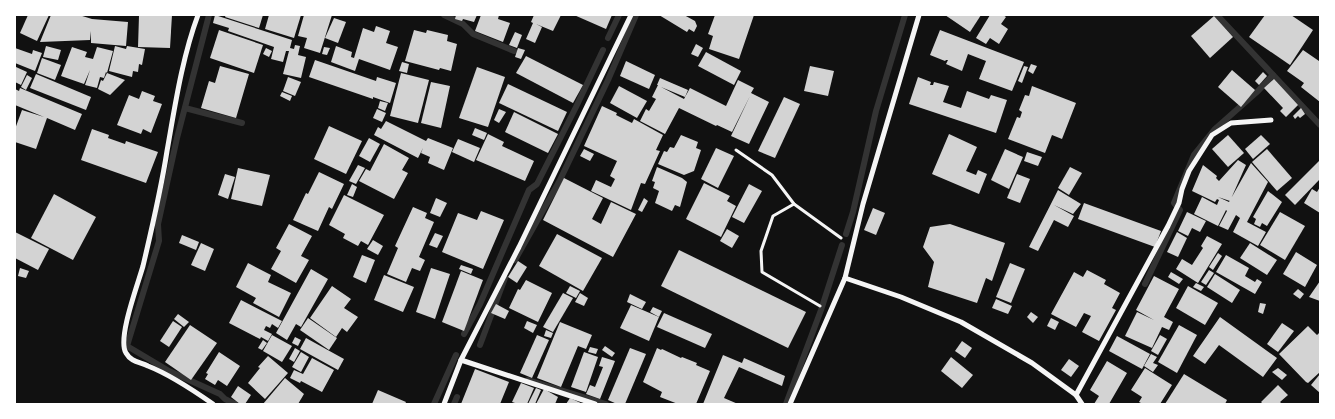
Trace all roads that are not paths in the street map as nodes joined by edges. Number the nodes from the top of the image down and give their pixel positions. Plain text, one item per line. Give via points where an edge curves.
1 (198, 15) edge
2 (631, 15) edge
3 (919, 15) edge
4 (1271, 120) dead end
5 (845, 278) junction
6 (461, 360) junction
7 (1076, 394) junction
8 (213, 404) edge
9 (444, 404) edge
10 (595, 404) edge
11 (790, 404) edge
12 (1082, 404) edge

1 - 8 street via 176,102 158,203 123,344 132,360 149,366
2 - 6 street
3 - 5 street
4 - 7 street via 1231,123 1212,135 1189,171 1168,226
5 - 7 street via 961,322 1032,363
5 - 11 street
6 - 9 street
6 - 10 street
7 - 12 street

